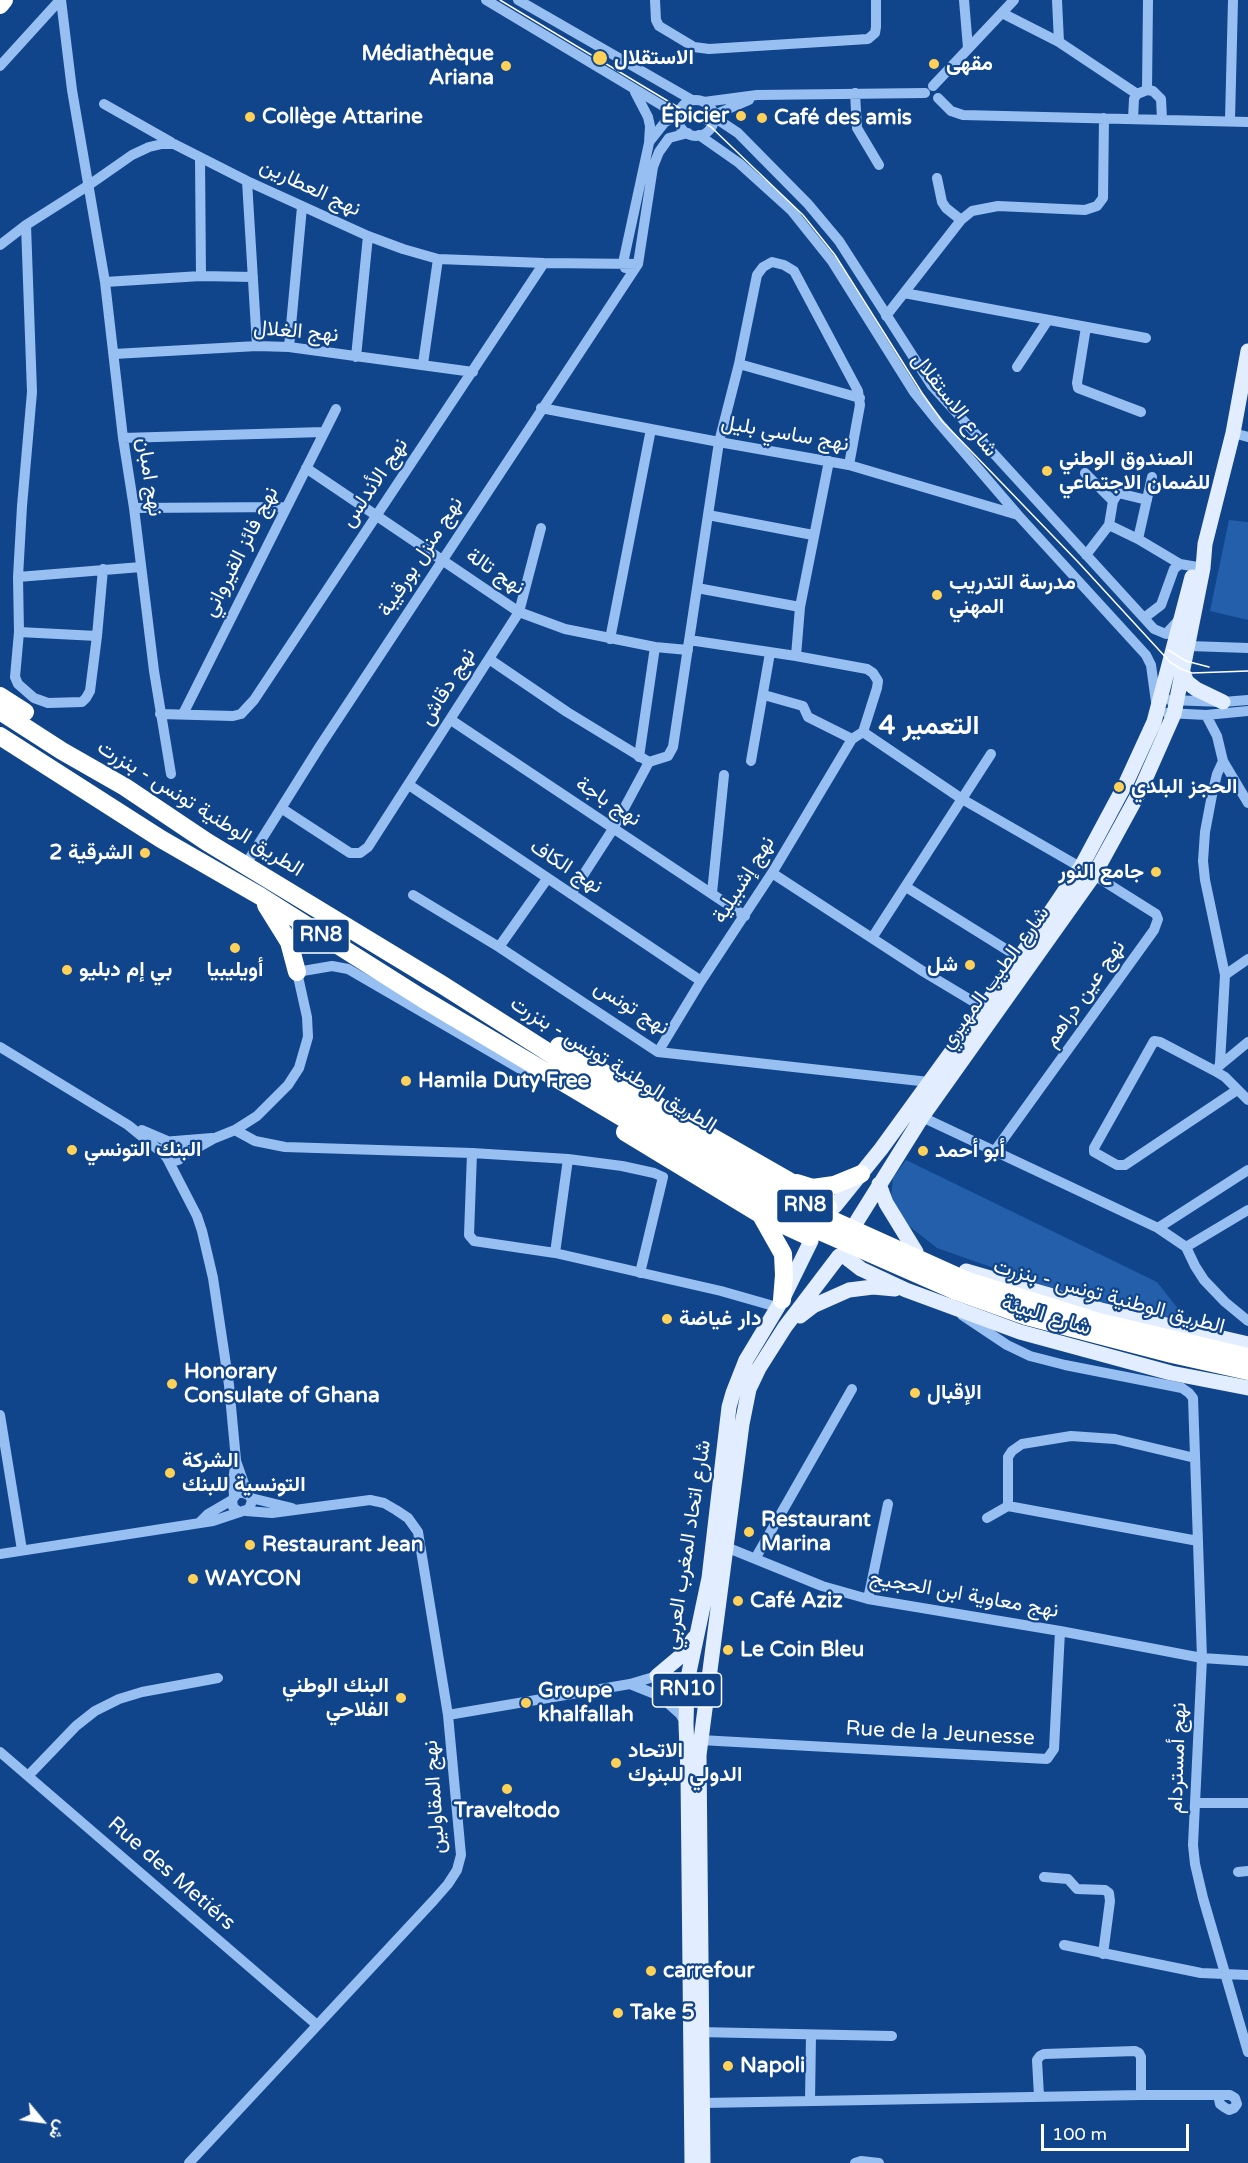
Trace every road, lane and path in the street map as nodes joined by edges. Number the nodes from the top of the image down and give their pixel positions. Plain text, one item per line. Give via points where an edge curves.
1 (4, 0) edge
2 (60, 0) edge
3 (486, 0) edge
4 (518, 0) edge
5 (655, 0) edge
6 (876, 0) edge
7 (964, 0) edge
8 (1014, 0) edge
9 (1057, 0) edge
10 (1148, 0) edge
11 (1233, 0) edge
12 (0, 5) edge
13 (1002, 13) junction
14 (1059, 42) junction
15 (968, 48) junction
16 (0, 66) edge
17 (635, 90) junction
18 (929, 90) junction
19 (1142, 92) junction
20 (855, 93) junction
21 (757, 95) junction
22 (692, 100) junction
23 (704, 102) junction
24 (104, 104) dead end
25 (678, 116) junction
26 (714, 116) junction
27 (1104, 118) junction
28 (1133, 119) junction
29 (1162, 119) junction
30 (1230, 120) junction
31 (1248, 122) edge
32 (693, 134) junction
33 (649, 143) junction
34 (174, 144) junction
35 (200, 158) junction
36 (879, 165) dead end
37 (937, 178) dead end
38 (247, 181) junction
39 (89, 185) junction
40 (302, 207) junction
41 (961, 220) junction
42 (26, 225) junction
43 (368, 236) junction
44 (0, 246) edge
45 (438, 259) junction
46 (543, 263) junction
47 (623, 263) junction
48 (638, 264) junction
49 (201, 276) junction
50 (253, 277) junction
51 (628, 277) junction
52 (105, 282) junction
53 (904, 293) junction
54 (885, 316) junction
55 (1048, 320) junction
56 (1086, 327) junction
57 (1146, 338) dead end
58 (257, 346) junction
59 (289, 347) junction
60 (1248, 351) edge
61 (114, 354) junction
62 (356, 357) junction
63 (423, 364) junction
64 (739, 364) junction
65 (1017, 367) dead end
66 (474, 372) junction
67 (860, 398) junction
68 (541, 408) junction
69 (336, 409) dead end
70 (1141, 412) dead end
71 (651, 429) junction
72 (323, 432) junction
73 (1241, 435) edge
74 (123, 438) junction
75 (719, 442) junction
76 (829, 461) junction
77 (849, 465) junction
78 (306, 468) junction
79 (1085, 473) dead end
80 (1152, 477) dead end
81 (1147, 500) junction
82 (1113, 501) junction
83 (286, 507) junction
84 (134, 508) junction
85 (377, 515) junction
86 (708, 515) junction
87 (1018, 515) junction
88 (1109, 525) junction
89 (541, 528) dead end
90 (813, 536) junction
91 (1138, 539) junction
92 (1086, 555) junction
93 (442, 560) junction
94 (1192, 566) junction
95 (141, 567) junction
96 (103, 569) junction
97 (18, 577) junction
98 (697, 588) junction
99 (800, 607) junction
100 (519, 612) junction
101 (1183, 614) junction
102 (1144, 618) junction
103 (19, 632) junction
104 (97, 636) junction
105 (610, 639) junction
106 (688, 645) junction
107 (1189, 646) junction
108 (655, 647) junction
109 (1248, 648) edge
110 (770, 653) junction
111 (796, 656) junction
112 (489, 659) junction
113 (1184, 673) junction
114 (764, 694) junction
115 (0, 696) edge
116 (1248, 700) edge
117 (1223, 702) junction
118 (1159, 704) junction
119 (1176, 708) junction
120 (0, 711) edge
121 (1248, 711) edge
122 (160, 714) junction
123 (183, 714) junction
124 (1206, 715) junction
125 (451, 720) junction
126 (863, 732) junction
127 (0, 736) edge
128 (852, 739) junction
129 (991, 754) dead end
130 (639, 757) junction
131 (751, 761) dead end
132 (1223, 761) junction
133 (649, 762) junction
134 (171, 774) dead end
135 (724, 775) dead end
136 (409, 785) junction
137 (125, 787) junction
138 (962, 799) junction
139 (1248, 804) edge
140 (282, 808) junction
141 (613, 829) junction
142 (247, 863) junction
143 (1088, 871) junction
144 (772, 873) junction
145 (547, 879) junction
146 (906, 886) junction
147 (712, 893) junction
148 (571, 894) junction
149 (412, 895) dead end
150 (260, 896) junction
151 (745, 916) junction
152 (872, 938) junction
153 (499, 947) junction
154 (1020, 958) junction
155 (1248, 959) edge
156 (418, 971) junction
157 (297, 972) junction
158 (1226, 975) junction
159 (701, 981) junction
160 (423, 999) junction
161 (989, 1011) junction
162 (1248, 1042) edge
163 (0, 1047) edge
164 (658, 1052) junction
165 (1218, 1067) junction
166 (534, 1077) junction
167 (929, 1082) junction
168 (1237, 1090) junction
169 (1248, 1100) edge
170 (922, 1117) junction
171 (128, 1125) junction
172 (649, 1125) junction
173 (236, 1130) junction
174 (215, 1138) junction
175 (172, 1142) junction
176 (994, 1152) junction
177 (472, 1153) junction
178 (166, 1156) junction
179 (181, 1158) junction
180 (568, 1159) junction
181 (683, 1167) junction
182 (1248, 1170) edge
183 (861, 1174) junction
184 (663, 1177) junction
185 (789, 1181) junction
186 (879, 1184) junction
187 (187, 1199) junction
188 (831, 1206) junction
189 (1248, 1209) edge
190 (760, 1214) junction
191 (858, 1222) junction
192 (1158, 1228) junction
193 (811, 1239) junction
194 (1186, 1247) junction
195 (916, 1252) junction
196 (555, 1253) junction
197 (841, 1255) junction
198 (640, 1273) junction
199 (961, 1285) junction
200 (906, 1290) junction
201 (780, 1304) junction
202 (957, 1310) junction
203 (1248, 1321) edge
204 (785, 1327) junction
205 (1248, 1344) edge
206 (1248, 1357) edge
207 (1248, 1371) edge
208 (1248, 1388) edge
209 (852, 1389) dead end
210 (0, 1414) edge
211 (1195, 1458) junction
212 (236, 1460) junction
213 (249, 1496) junction
214 (233, 1498) junction
215 (888, 1504) dead end
216 (1008, 1506) junction
217 (295, 1509) junction
218 (243, 1512) junction
219 (987, 1518) dead end
220 (198, 1523) junction
221 (1198, 1540) junction
222 (726, 1547) junction
223 (22, 1550) junction
224 (0, 1554) edge
225 (755, 1559) junction
226 (868, 1599) junction
227 (700, 1625) junction
228 (1060, 1631) junction
229 (1202, 1658) junction
230 (1248, 1661) edge
231 (657, 1676) junction
232 (218, 1678) dead end
233 (687, 1682) junction
234 (630, 1684) junction
235 (448, 1715) junction
236 (686, 1724) junction
237 (700, 1740) junction
238 (0, 1752) edge
239 (28, 1776) junction
240 (1196, 1803) junction
241 (1248, 1803) edge
242 (1044, 1877) dead end
243 (1064, 1945) dead end
244 (1102, 1954) junction
245 (1224, 1975) junction
246 (1248, 1975) edge
247 (317, 2025) junction
248 (697, 2032) junction
249 (811, 2035) junction
250 (892, 2036) dead end
251 (1248, 2052) edge
252 (1141, 2095) junction
253 (1218, 2095) dead end
254 (1039, 2096) junction
255 (810, 2101) junction
256 (703, 2103) junction
257 (189, 2163) edge
258 (692, 2163) edge
259 (703, 2163) edge
260 (855, 2163) edge
261 (879, 2163) edge

1 - 12 highway
2 - 16 street
2 - 39 street, نهج امبان
3 - 17 street
4 - 22 street
5 - 6 street via 659,26 694,47 708,49 868,39 875,33
7 - 15 street
8 - 13 street
9 - 14 street
10 - 19 street
11 - 30 street
13 - 14 street
13 - 15 street
14 - 19 street
15 - 18 street
17 - 25 street
17 - 33 street via 648,117
18 - 20 street
18 - 27 street via 926,98 938,98 951,111 963,115
19 - 28 street via 1132,104
19 - 29 street via 1153,91 1161,99
20 - 21 street
20 - 36 street via 856,128
21 - 23 street
21 - 26 street
22 - 23 street
22 - 25 street via 683,105
23 - 26 street
24 - 34 street, نهج العطارين
25 - 32 street via 680,126
25 - 33 street via 665,122
26 - 32 street via 711,127
26 - 54 street, شارع الاستقلال via 738,133 808,204 839,241
27 - 28 street
27 - 41 street via 1103,198 1097,206 1085,210 998,206 972,211
28 - 29 street
29 - 30 street
30 - 31 street
32 - 48 street via 669,138 659,152 653,167
32 - 87 street, شارع الاستقلال via 739,163 791,210 832,261 914,392
33 - 47 street
34 - 35 street, نهج العطارين
34 - 39 street via 149,147 132,155
35 - 38 street, نهج العطارين
35 - 49 street
37 - 41 street via 942,202
38 - 40 street, نهج العطارين
38 - 50 street
39 - 42 street
39 - 52 street, نهج امبان
40 - 43 street, نهج العطارين
40 - 59 street
41 - 53 street
42 - 44 street
42 - 97 street via 32,392
43 - 45 street, نهج العطارين
43 - 62 street
45 - 46 street, نهج العطارين
45 - 63 street
46 - 47 street, نهج العطارين
46 - 66 street, نهج الأندلس
47 - 48 street, نهج العطارين
47 - 51 street
48 - 51 street, نهج منزل بورقيبة
49 - 50 street
49 - 52 street
50 - 58 street
51 - 68 street, نهج منزل بورقيبة
52 - 61 street, نهج امبان
53 - 54 street
53 - 55 street
54 - 92 street, شارع الاستقلال via 932,386
55 - 56 street
55 - 65 street
56 - 57 street
56 - 70 street via 1078,388
58 - 59 street, نهج الغلال
58 - 61 street, نهج الغلال
59 - 62 street, نهج الغلال
60 - 73 main road, شارع الطيب المهيري / RN10
61 - 74 street, نهج امبان
62 - 63 street, نهج الغلال
63 - 66 street, نهج الغلال
64 - 67 street
64 - 67 street via 757,275 772,262 784,265 794,271
64 - 75 street
66 - 85 street, نهج الأندلس
67 - 77 street
68 - 71 street, نهج ساسي بليل
68 - 93 street, نهج منزل بورقيبة
69 - 72 street, نهج فائز القيرواني
71 - 75 street, نهج ساسي بليل
71 - 105 street
72 - 74 street
72 - 78 street, نهج فائز القيرواني
73 - 94 main road, شارع الطيب المهيري / RN10 via 1205,544
74 - 84 street, نهج امبان
75 - 76 street, نهج ساسي بليل
75 - 86 street
76 - 77 street, نهج ساسي بليل
76 - 90 street
77 - 87 street, نهج ساسي بليل
78 - 83 street, نهج فائز القيرواني
78 - 85 street, نهج تالة
79 - 82 street
80 - 81 street
81 - 82 street via 1122,493
81 - 91 street
82 - 88 street
83 - 84 street
83 - 123 street, نهج فائز القيرواني
84 - 95 street, نهج امبان
85 - 93 street, نهج تالة
85 - 123 street, نهج الأندلس via 241,714
86 - 90 street
86 - 98 street
87 - 118 street, شارع الاستقلال via 1146,655
88 - 91 street
88 - 92 street
89 - 100 street, نهج دقاش
90 - 99 street
91 - 94 street
92 - 102 street, شارع الاستقلال
93 - 100 street, نهج تالة
93 - 140 street, نهج منزل بورقيبة
94 - 101 main road, شارع الطيب المهيري / RN10
94 - 102 street via 1174,569 1161,605
94 - 107 main road, شارع الطيب المهيري / RN10
95 - 96 street
95 - 122 street, نهج امبان
96 - 97 street
96 - 104 street
97 - 103 street
98 - 99 street
98 - 106 street
99 - 111 street
100 - 105 street, نهج تالة via 565,629
100 - 112 street, نهج دقاش
101 - 102 street, شارع الاستقلال via 1166,634 1154,629
101 - 118 main road, شارع الطيب المهيري / RN10
103 - 104 street
103 - 104 street via 15,677 25,691 45,703 82,702 90,691
105 - 108 street, نهج تالة
106 - 108 street, نهج تالة
106 - 110 street, نهج تالة
106 - 133 street via 673,747 668,756
107 - 109 street
107 - 113 main road, شارع الطيب المهيري / RN10
108 - 130 street
110 - 111 street, نهج تالة
110 - 114 street
111 - 126 street, نهج تالة via 873,673 877,688
112 - 125 street, نهج دقاش
112 - 130 street
113 - 117 main road via 1196,689
113 - 119 main road, شارع الطيب المهيري / RN10
114 - 128 street via 803,706 808,717
114 - 131 street
115 - 137 highway, RN8 via 101,765
116 - 117 street
117 - 119 street
118 - 119 street
118 - 143 main road, شارع الطيب المهيري / RN10
119 - 124 street
119 - 143 main road, شارع الطيب المهيري / RN10 via 1140,791
120 - 137 highway, الطريق الوطنية تونس - بنزرت / RN8
121 - 124 street
122 - 123 street
122 - 134 street, نهج امبان
124 - 132 street via 1217,736
125 - 136 street, نهج دقاش
125 - 141 street, نهج باجة
126 - 128 street, نهج إشبيلية
126 - 138 street
127 - 150 highway, الطريق الوطنية تونس - بنزرت / RN8 via 161,839
128 - 144 street, نهج إشبيلية
129 - 138 street
130 - 133 street
132 - 139 street
132 - 158 street via 1212,795 1203,861
133 - 141 street
135 - 147 street
136 - 140 street, نهج دقاش via 360,853 350,853
136 - 145 street, نهج الكاف
137 - 142 highway, الطريق الوطنية تونس - بنزرت / RN8 via 207,842
138 - 143 street
138 - 146 street
140 - 142 street, نهج منزل بورقيبة
141 - 147 street, نهج باجة
141 - 148 street
142 - 156 highway, الطريق الوطنية تونس - بنزرت / RN8
143 - 154 main road, شارع الطيب المهيري / RN10
143 - 161 main road, شارع الطيب المهيري / RN10
143 - 176 street, نهج عين دراهم via 1156,914 1157,924
144 - 151 street, نهج إشبيلية
144 - 152 street
145 - 148 street, نهج الكاف
145 - 153 street
146 - 152 street
146 - 154 street
147 - 151 street, نهج باجة
148 - 159 street, نهج الكاف
149 - 153 street, نهج تونس
150 - 157 highway via 284,931
150 - 160 highway, الطريق الوطنية تونس - بنزرت / RN8
151 - 159 street, نهج إشبيلية
152 - 161 street
153 - 164 street, نهج تونس
154 - 161 main road, شارع الطيب المهيري / RN10
155 - 158 street
156 - 172 highway, الطريق الوطنية تونس - بنزرت / RN8
156 - 185 highway via 505,1014
157 - 166 street via 332,966 348,969
157 - 173 street via 308,1037 299,1068 273,1102
158 - 165 street
159 - 164 street, نهج إشبيلية
160 - 166 highway, RN8
160 - 172 highway, الطريق الوطنية تونس - بنزرت / RN8
161 - 167 main road, شارع الطيب المهيري / RN10
161 - 170 main road, شارع الطيب المهيري / RN10
162 - 165 street
163 - 171 street
164 - 167 street, نهج تونس
165 - 168 street
165 - 168 street via 1154,1041 1094,1152 1125,1165
166 - 181 highway
167 - 183 main road, شارع الطيب المهيري / RN10
168 - 169 street
170 - 176 street
170 - 186 main road, شارع الطيب المهيري / RN10
171 - 175 street
171 - 178 street
172 - 199 highway, الطريق الوطنية تونس - بنزرت / RN8, bridge via 815,1229
173 - 174 street
173 - 177 street via 255,1141 285,1147
174 - 175 street
174 - 179 street
175 - 178 street via 165,1148
175 - 179 street via 182,1145
176 - 192 street
177 - 180 street
177 - 196 street via 471,1239
178 - 179 street via 174,1161
178 - 187 street
179 - 187 street
180 - 184 street via 622,1166
180 - 196 street
181 - 184 street
181 - 190 highway
182 - 192 street
183 - 185 highway via 813,1188
183 - 188 main road, شارع الطيب المهيري / RN10
184 - 198 street
185 - 188 highway
186 - 191 main road, شارع الطيب المهيري / RN10
186 - 195 main road
187 - 212 street via 202,1231 213,1278
188 - 191 main road via 849,1210
188 - 193 main road, RN10 via 815,1215 809,1230
189 - 194 street
190 - 193 highway
190 - 201 highway via 783,1254
191 - 195 main road, شارع البيئة
191 - 197 main road, RN10 via 857,1242
192 - 194 street
193 - 197 main road via 823,1254
193 - 201 main road, شارع اتحاد المغرب العربي / RN10
194 - 203 street via 1204,1280
195 - 205 main road, شارع البيئة via 966,1271 1101,1310
196 - 198 street
197 - 200 main road, شارع البيئة
197 - 204 main road, شارع اتحاد المغرب العربي / RN10
198 - 201 street
199 - 206 highway, الطريق الوطنية تونس - بنزرت / RN8
199 - 207 highway, الطريق الوطنية تونس - بنزرت / RN8 via 1026,1316
200 - 202 main road, شارع البيئة
200 - 204 main road via 849,1290 813,1306
201 - 227 main road, شارع اتحاد المغرب العربي / RN10 via 746,1360 729,1407
202 - 208 main road, شارع البيئة via 1093,1353
202 - 211 street, نهج أمستردام via 1006,1345 1030,1356 1189,1393
204 - 222 main road, شارع اتحاد المغرب العربي / RN10 via 759,1368 746,1400
209 - 225 street
210 - 223 street
211 - 216 street via 1115,1439 1071,1436 1022,1444 1008,1457
211 - 221 street, نهج أمستردام
212 - 213 street
212 - 214 street
213 - 214 street via 240,1492
213 - 217 street, نهج المقاولين
213 - 218 street via 251,1505
214 - 218 street via 233,1507
214 - 220 street, نهج المقاولين
215 - 226 street
216 - 219 street
216 - 221 street
217 - 218 street, نهج المقاولين
217 - 235 street, نهج المقاولين via 370,1500 384,1503 408,1518 420,1540
218 - 220 street, نهج المقاولين
220 - 223 street, نهج المقاولين
221 - 229 street, نهج أمستردام
222 - 225 street, نهج معاوية ابن الحجيج
222 - 237 main road, شارع اتحاد المغرب العربي / RN10
223 - 224 street, نهج المقاولين
225 - 226 street, نهج معاوية ابن الحجيج
226 - 228 street, نهج معاوية ابن الحجيج
227 - 231 main road via 682,1656
227 - 233 main road, شارع اتحاد المغرب العربي / RN10
228 - 229 street, نهج معاوية ابن الحجيج
228 - 237 street, Rue de la Jeunesse via 1054,1749 1047,1759
229 - 230 street, نهج معاوية ابن الحجيج
229 - 240 street, نهج أمستردام
231 - 233 street
231 - 234 street
232 - 239 street via 142,1692 95,1711
233 - 236 main road, شارع اتحاد المغرب العربي / RN10
233 - 237 main road via 700,1718
234 - 235 street
234 - 236 street via 660,1696
235 - 247 street, نهج المقاولين via 460,1832 457,1870 434,1900
236 - 248 main road, شارع اتحاد المغرب العربي / RN10
237 - 248 main road, شارع اتحاد المغرب العربي / RN10
238 - 239 street, Rue des Metiérs
239 - 247 street, Rue des Metiérs
240 - 241 street
240 - 245 street, نهج أمستردام via 1195,1864
242 - 244 street via 1068,1880 1077,1889 1109,1893
243 - 244 street
244 - 245 street
245 - 246 street
245 - 251 street, نهج أمستردام
247 - 257 street, نهج المقاولين
248 - 249 street
248 - 256 main road, شارع اتحاد المغرب العربي / RN10
248 - 258 main road, شارع اتحاد المغرب العربي / RN10
249 - 250 street
249 - 255 street
252 - 253 street
252 - 254 street
252 - 254 street via 1141,2057 1135,2051 1044,2054 1037,2060
254 - 255 street
255 - 256 street
256 - 259 main road, شارع اتحاد المغرب العربي / RN10
260 - 261 street

